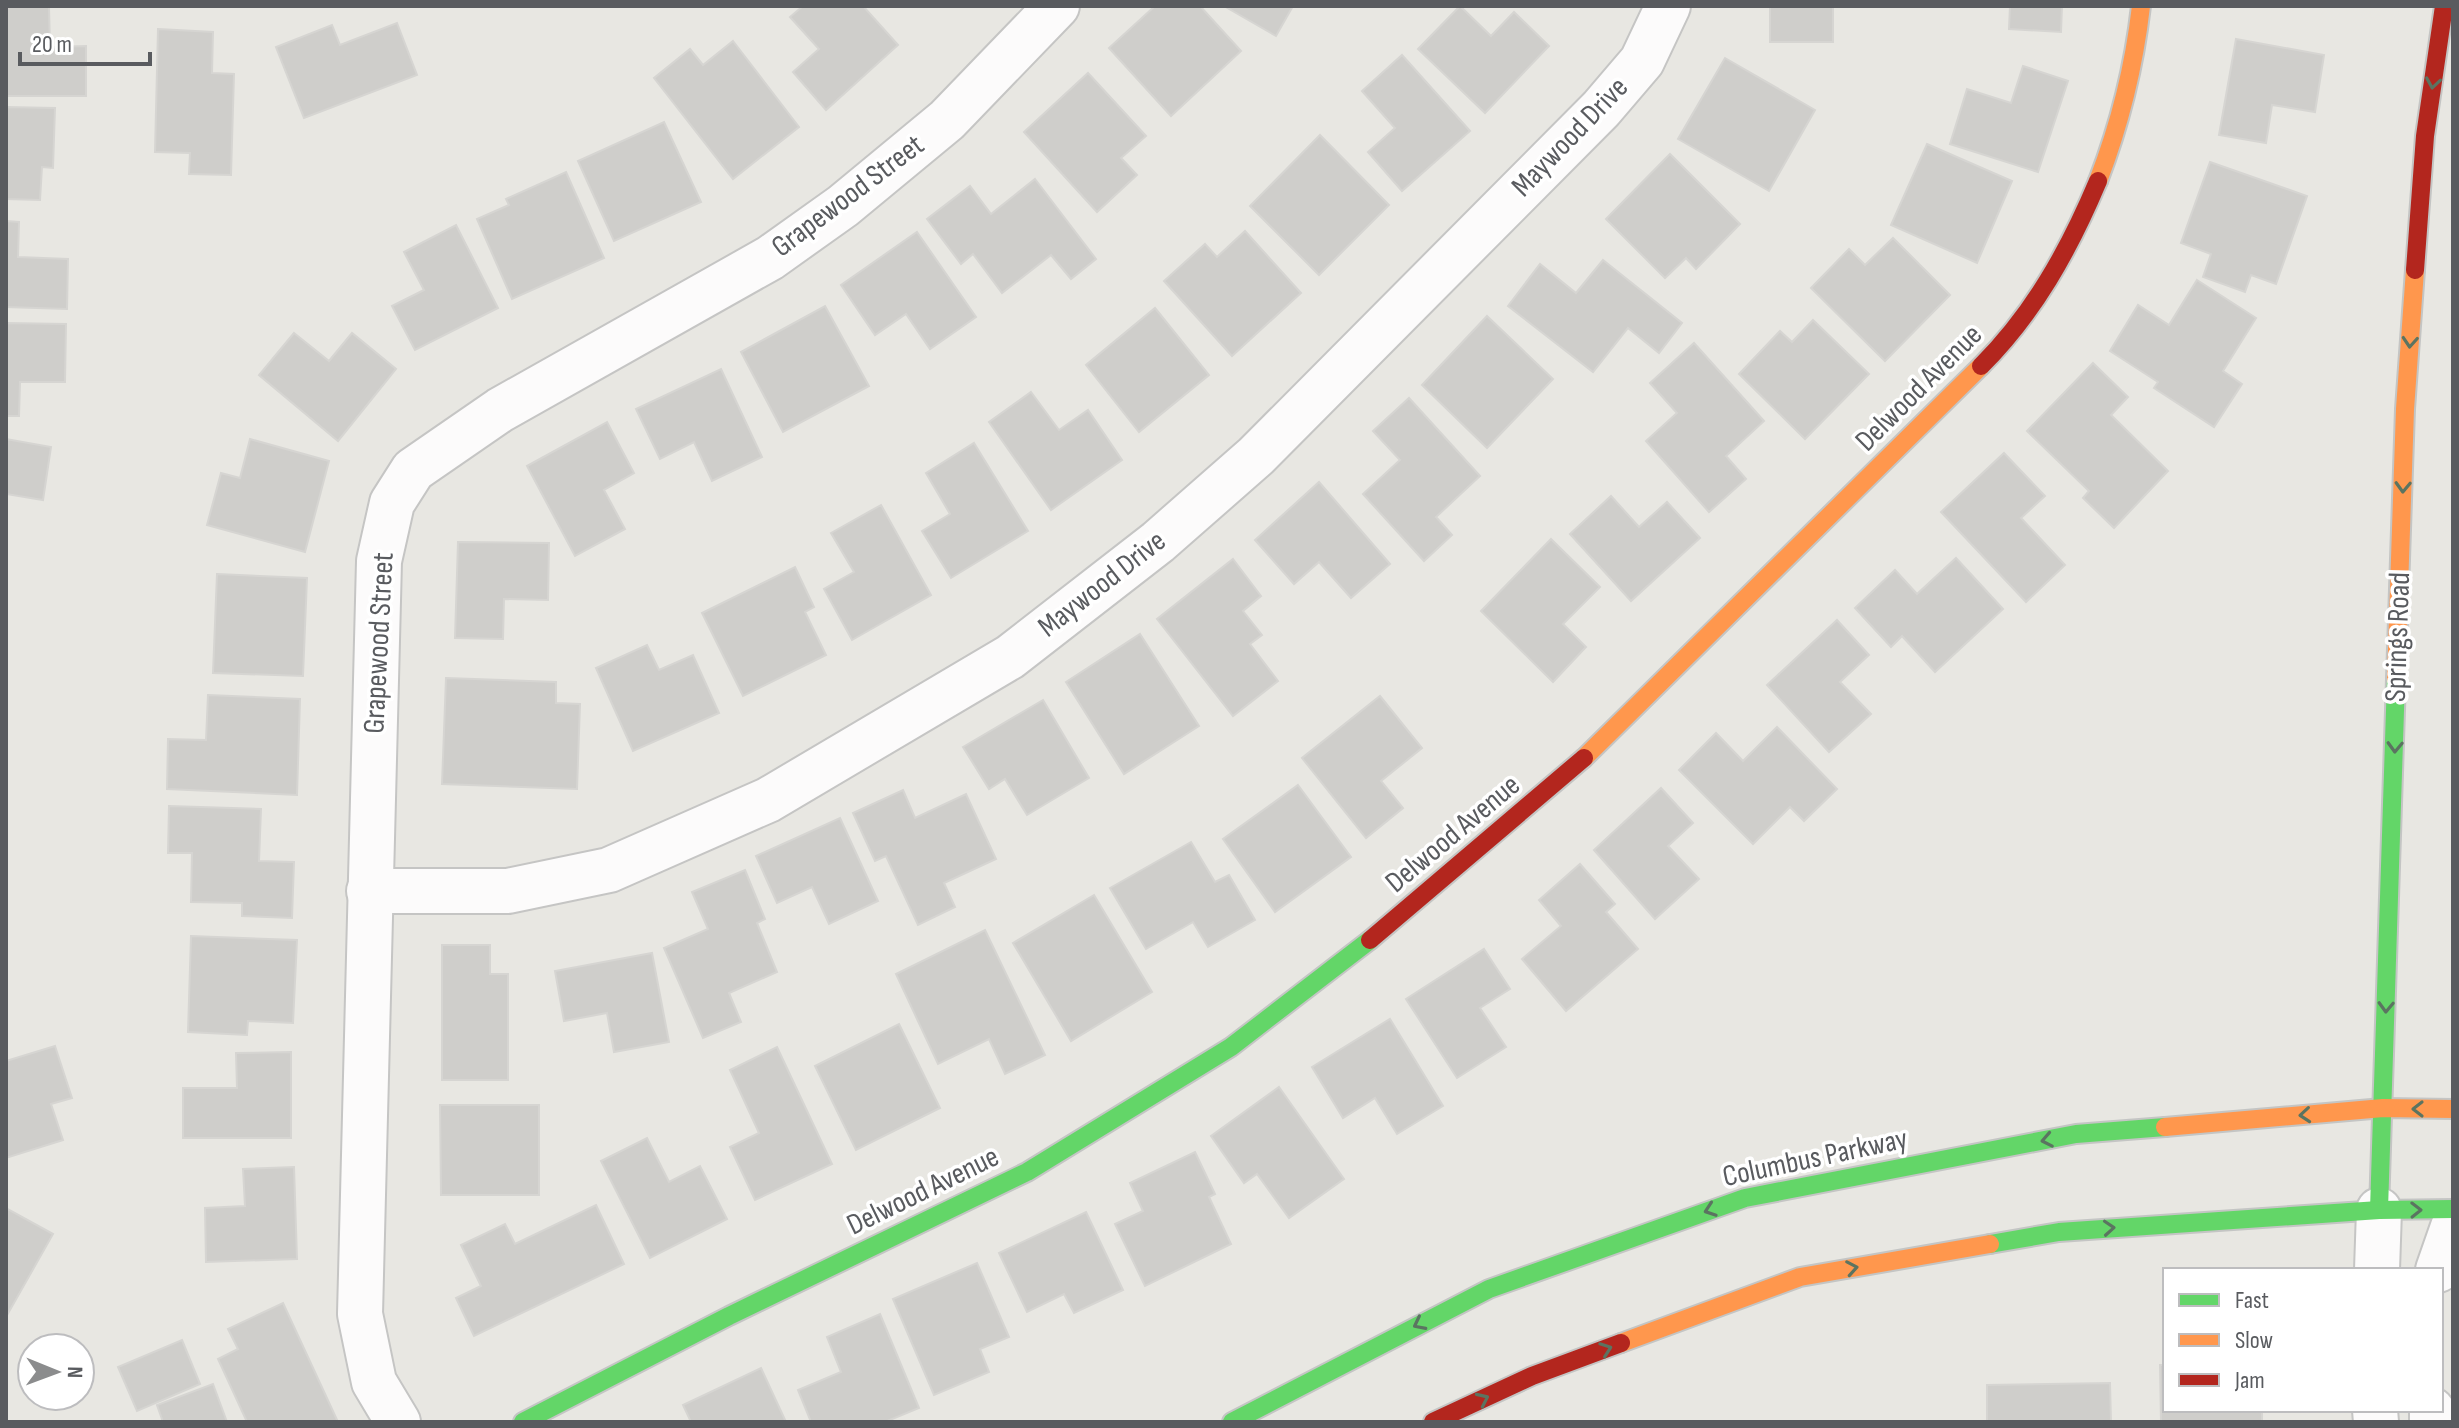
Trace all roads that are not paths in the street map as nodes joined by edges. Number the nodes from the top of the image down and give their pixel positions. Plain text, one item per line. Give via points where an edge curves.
1 (1057, 6) edge
2 (1668, 6) edge
3 (2141, 6) edge
4 (2444, 6) edge
5 (369, 891) junction
6 (2383, 1108) junction
7 (2453, 1109) edge
8 (2453, 1209) edge
9 (2379, 1210) junction
10 (2453, 1227) edge
11 (2377, 1268) edge
12 (2439, 1268) edge
13 (398, 1422) edge
14 (523, 1422) edge
15 (1232, 1422) edge
16 (1433, 1422) edge

1 - 5 street, Grapewood Street via 947,120 843,206 770,258 500,410 413,470 392,503 379,561
2 - 5 street, Maywood Drive via 1642,61 1601,109 1256,456 1158,542 1010,657 768,800 609,870 508,891
3 - 14 main road, Delwood Avenue via 2138,51 2108,156 2047,285 2006,341 1579,763 1367,943 1231,1047 1027,1172
4 -> 6 main road, Springs Road via 2425,136 2405,409
5 - 13 street, Grapewood Street via 360,1314 374,1382
7 -> 6 main road, Columbus Parkway
6 - 9 main road, Springs Road
6 -> 15 main road, Columbus Parkway via 2076,1134 1745,1198 1489,1289
9 -> 8 main road
9 - 11 street, Springs Road
16 -> 9 main road via 1532,1376 1800,1277 2059,1232
10 - 12 street

